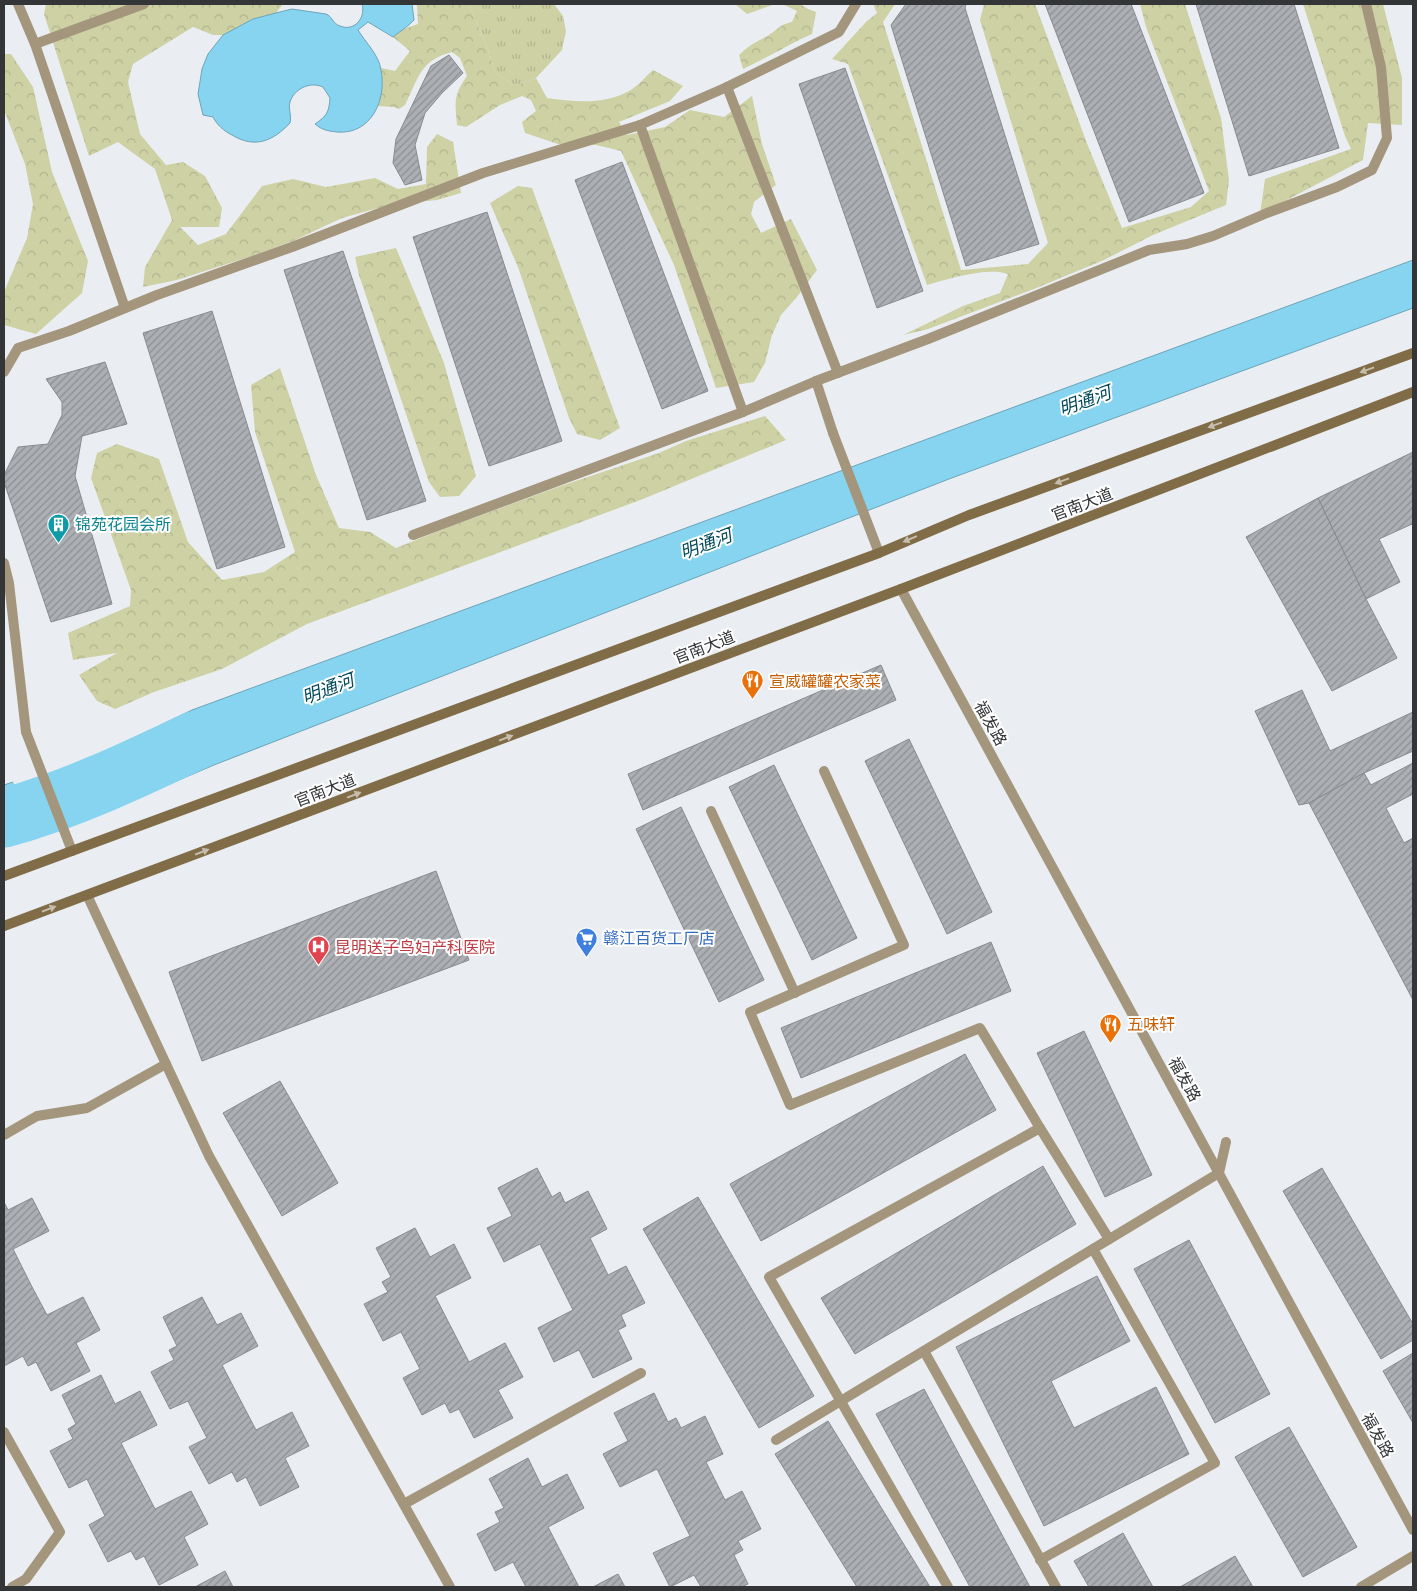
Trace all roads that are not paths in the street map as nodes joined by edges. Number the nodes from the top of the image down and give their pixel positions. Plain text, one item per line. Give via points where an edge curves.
1 (18, 4) edge
2 (144, 4) edge
3 (856, 4) edge
4 (1366, 4) edge
5 (35, 44) junction
6 (727, 87) junction
7 (640, 124) junction
8 (125, 308) junction
9 (1413, 353) edge
10 (4, 372) edge
11 (838, 373) junction
12 (816, 381) junction
13 (1413, 392) edge
14 (744, 412) junction
15 (413, 535) dead end
16 (879, 553) junction
17 (4, 563) edge
18 (902, 589) junction
19 (824, 771) dead end
20 (711, 812) dead end
21 (72, 851) junction
22 (4, 876) edge
23 (87, 895) junction
24 (4, 926) edge
25 (795, 993) junction
26 (166, 1064) junction
27 (1040, 1128) junction
28 (4, 1135) edge
29 (1226, 1142) dead end
30 (1219, 1173) junction
31 (1109, 1240) junction
32 (1093, 1249) junction
33 (924, 1351) junction
34 (642, 1373) dead end
35 (841, 1401) junction
36 (4, 1432) edge
37 (776, 1440) dead end
38 (404, 1504) junction
39 (1413, 1530) edge
40 (1413, 1556) edge
41 (1040, 1560) junction
42 (12, 1587) edge
43 (450, 1587) edge
44 (948, 1587) edge
45 (1056, 1587) edge
46 (1361, 1587) edge

1 - 5 street
2 - 5 street
3 - 6 street via 839,32
4 - 11 street via 1381,67 1387,138 1372,170 1213,236 1149,250
5 - 8 street
6 - 7 street
6 - 11 street
7 - 8 street via 483,173
7 - 14 street
8 - 10 street via 69,332 18,348
9 -> 16 main road, 官南大道 via 969,515
11 - 12 street
12 - 14 street
12 - 16 street
13 - 18 main road, 官南大道
14 - 15 street
16 - 21 main road, 官南大道
17 - 21 street via 26,732
23 -> 18 main road, 官南大道
18 - 30 street, 福发路
19 - 25 street via 904,944
20 - 25 street
21 - 22 main road, 官南大道
24 -> 23 main road, 官南大道
23 - 26 street
25 - 27 street via 750,1012 790,1105 980,1028
26 - 28 street via 87,1108 37,1116
26 - 38 street via 209,1156
27 - 31 street
27 - 35 street via 769,1277
29 - 30 street
30 - 31 street
30 - 39 street, 福发路
31 - 32 street
32 - 33 street
32 - 41 street via 1215,1464
33 - 35 street
33 - 41 street
34 - 38 street
35 - 37 street
35 - 44 street
36 - 42 street via 60,1532 26,1579
38 - 43 street
40 - 46 street
41 - 45 street

